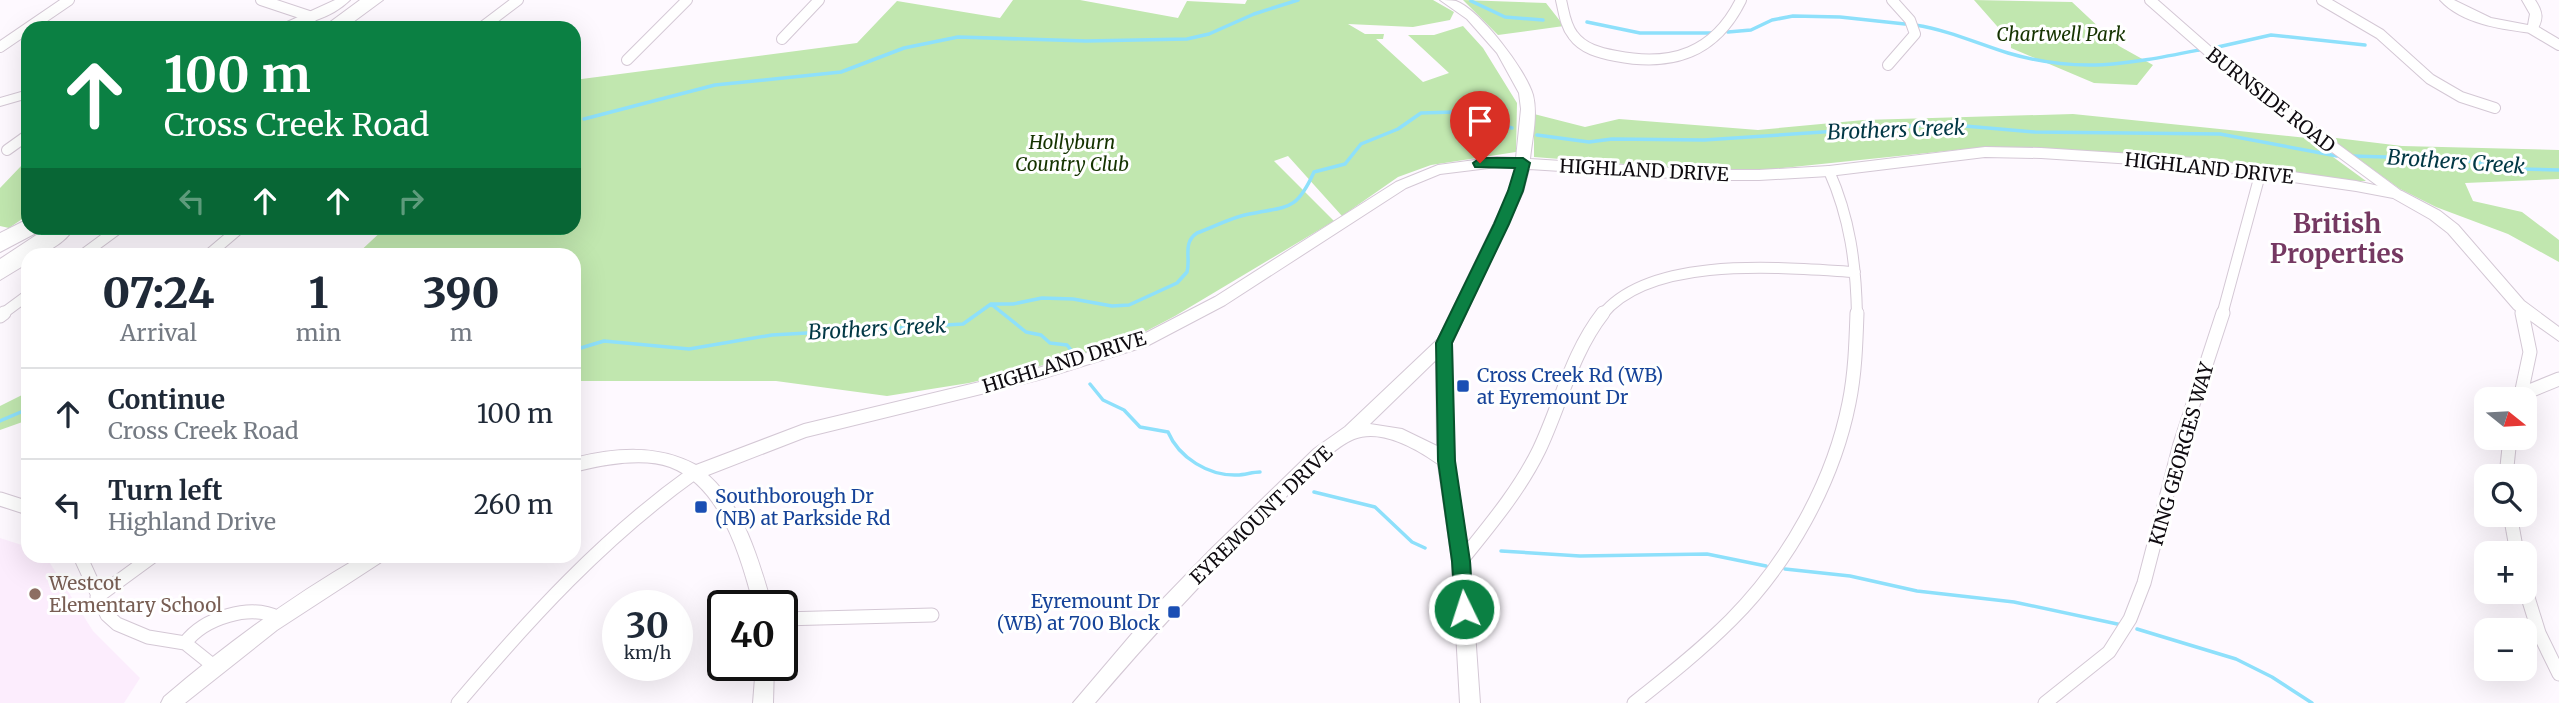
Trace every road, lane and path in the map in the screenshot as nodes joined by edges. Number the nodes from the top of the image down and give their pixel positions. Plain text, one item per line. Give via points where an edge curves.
1 (69, 0) edge
2 (261, 0) edge
3 (344, 0) edge
4 (373, 0) edge
5 (391, 0) edge
6 (518, 0) edge
7 (687, 0) edge
8 (819, 0) edge
9 (1446, 0) edge
10 (1561, 0) edge
11 (1741, 0) edge
12 (1892, 0) edge
13 (2150, 0) edge
14 (2322, 0) edge
15 (2446, 0) edge
16 (2528, 0) edge
17 (1462, 6) edge
18 (312, 17) junction
19 (38, 21) edge
20 (300, 21) edge
21 (342, 21) edge
22 (361, 21) edge
23 (490, 21) edge
24 (2532, 29) junction
25 (21, 33) edge
26 (782, 39) dead end
27 (2559, 46) edge
28 (0, 47) edge
29 (627, 60) dead end
30 (1888, 65) dead end
31 (21, 96) edge
32 (0, 102) edge
33 (2496, 108) dead end
34 (21, 140) edge
35 (7, 150) dead end
36 (1523, 163) junction
37 (1829, 171) junction
38 (2261, 171) junction
39 (2397, 194) junction
40 (21, 231) edge
41 (30, 235) edge
42 (53, 235) edge
43 (62, 235) edge
44 (110, 235) edge
45 (232, 235) edge
46 (0, 244) edge
47 (34, 248) edge
48 (45, 248) edge
49 (92, 248) edge
50 (216, 248) edge
51 (0, 255) edge
52 (21, 257) edge
53 (21, 265) edge
54 (0, 271) edge
55 (1855, 272) junction
56 (0, 280) edge
57 (21, 300) edge
58 (2519, 305) junction
59 (0, 316) edge
60 (2559, 335) edge
61 (1444, 343) junction
62 (2559, 379) edge
63 (2523, 387) edge
64 (2538, 388) edge
65 (1351, 432) junction
66 (1446, 461) junction
67 (581, 463) edge
68 (694, 473) junction
69 (0, 499) edge
70 (21, 504) edge
71 (1461, 561) junction
72 (83, 563) edge
73 (143, 563) edge
74 (365, 563) edge
75 (759, 590) edge
76 (97, 597) junction
77 (2530, 604) edge
78 (932, 615) dead end
79 (279, 618) junction
80 (798, 619) edge
81 (185, 643) junction
82 (215, 667) junction
83 (2559, 674) edge
84 (764, 681) edge
85 (172, 703) edge
86 (458, 703) edge
87 (763, 703) edge
88 (1083, 703) edge
89 (1470, 703) edge
90 (1634, 703) edge
91 (2045, 703) edge

1 - 19 street
2 - 18 street
3 - 18 street
4 - 21 highway
5 - 22 highway
6 - 23 street
7 - 29 street
8 - 26 street
9 - 17 street
10 - 11 street via 1575,39 1595,52 1661,61 1710,44 1736,14
12 - 30 street via 1910,20 1914,34
13 - 39 street, BURNSIDE ROAD via 2231,71
14 - 33 street via 2380,34 2430,79 2461,97
15 - 24 street via 2491,24
16 - 24 street via 2536,9
17 - 36 street via 1502,51 1526,93
18 - 20 street
24 - 27 street
25 - 28 street
31 - 32 street
34 - 35 street
36 - 37 street, HIGHLAND DRIVE via 1704,176
36 - 61 street via 1502,224
36 - 68 street, HIGHLAND DRIVE via 1450,167 1401,185 1220,300 1140,342 1038,374 804,431
37 - 38 street, HIGHLAND DRIVE via 1985,152
37 - 55 street via 1850,234
38 - 39 street, HIGHLAND DRIVE
38 - 91 street, KING GEORGES WAY via 2130,619 2109,652
39 - 58 street, HIGHLAND DRIVE via 2453,229
40 - 46 highway
41 - 51 highway
42 - 47 highway
43 - 48 highway
44 - 49 street
45 - 50 street
52 - 54 highway
53 - 56 highway
55 - 71 street via 1728,269 1672,275 1624,294 1600,316 1586,340 1538,452 1514,493
55 - 90 street via 1857,310 1849,408 1834,460 1798,530 1766,578 1732,619
57 - 59 street
58 - 60 street, HIGHLAND DRIVE
58 - 63 street via 2530,346
61 - 65 street
61 - 66 street
62 - 64 street
65 - 66 street, EYREMOUNT DRIVE via 1401,433
65 - 88 street, EYREMOUNT DRIVE via 1320,454 1218,553
66 - 71 street
67 - 68 street via 650,457
68 - 75 street via 720,501 750,558
68 - 86 street via 661,495 568,577
69 - 70 street
71 - 89 street
72 - 76 street
73 - 76 street
74 - 79 street
76 - 81 street via 117,624 148,637
77 - 83 street
78 - 80 street
79 - 81 street via 266,611 229,617 200,626
79 - 82 street
81 - 82 street
82 - 85 street
84 - 87 street

